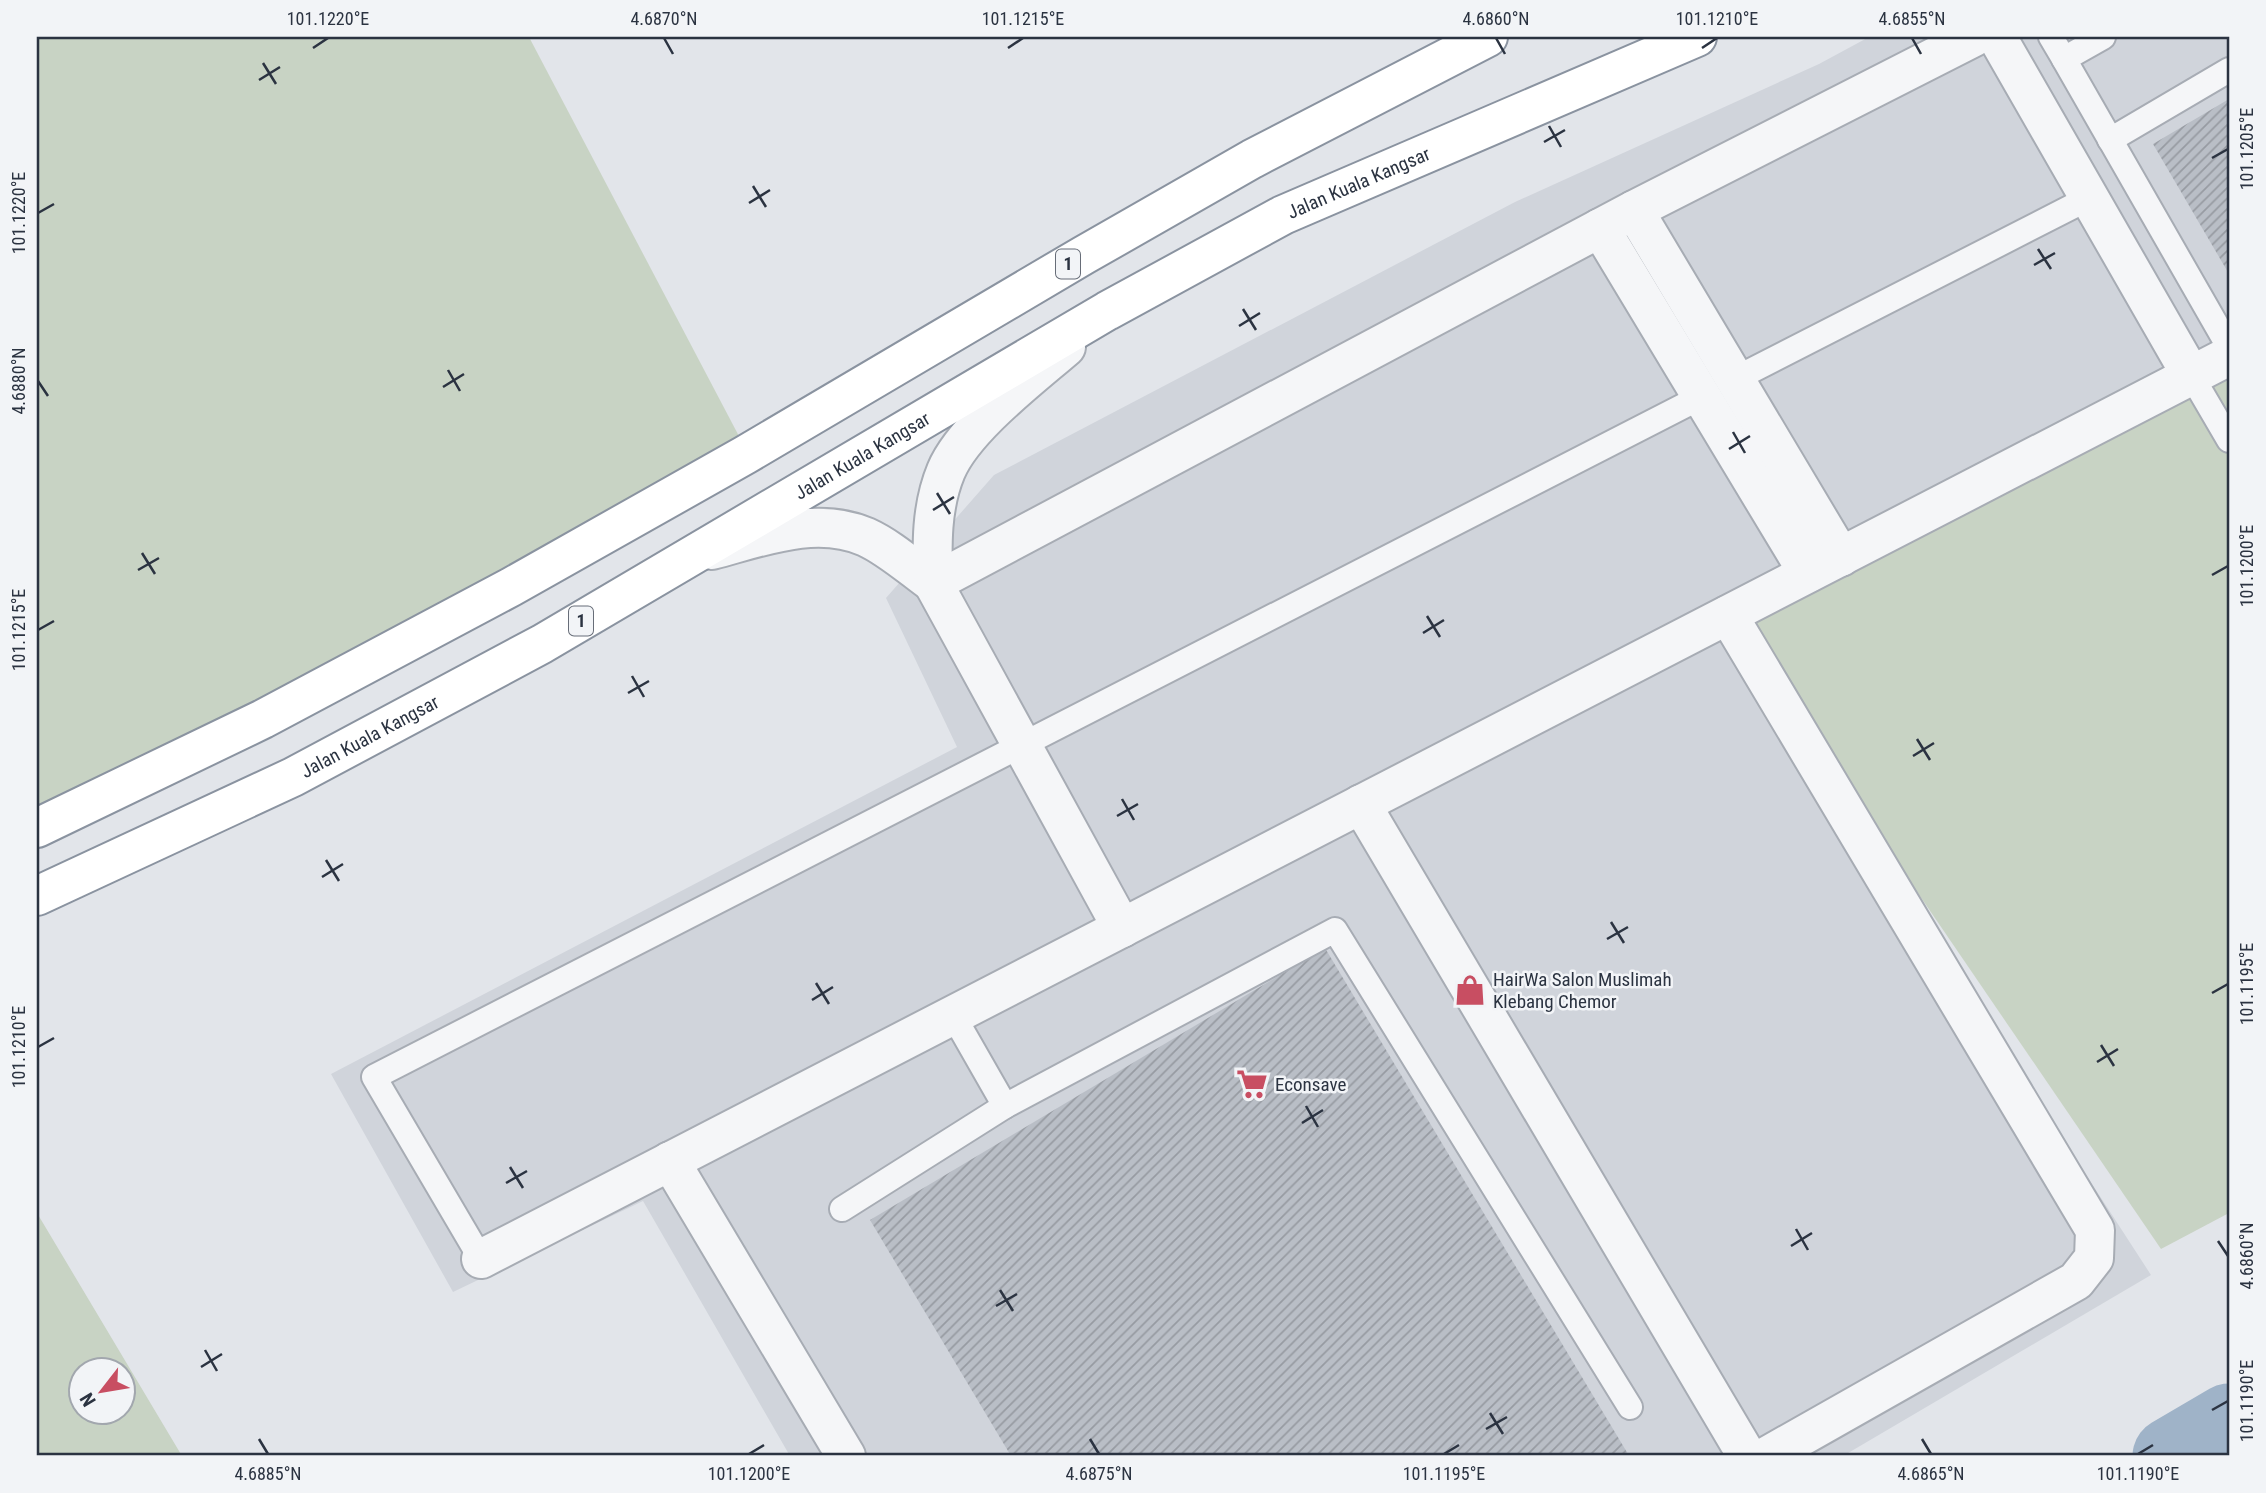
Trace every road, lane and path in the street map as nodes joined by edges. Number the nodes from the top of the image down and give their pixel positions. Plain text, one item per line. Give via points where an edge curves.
1 (1488, 37) edge
2 (1698, 37) edge
3 (1974, 37) edge
4 (1997, 37) edge
5 (2052, 37) edge
6 (2103, 37) edge
7 (2064, 59) junction
8 (2229, 70) edge
9 (2110, 140) junction
10 (2089, 198) junction
11 (1634, 210) junction
12 (1600, 229) junction
13 (1107, 311) junction
14 (2225, 331) edge
15 (2229, 347) edge
16 (2191, 375) junction
17 (1735, 379) junction
18 (1702, 397) junction
19 (2229, 440) edge
20 (696, 555) junction
21 (1825, 565) junction
22 (933, 583) junction
23 (1728, 615) junction
24 (1022, 745) junction
25 (1361, 804) junction
26 (37, 828) edge
27 (37, 896) edge
28 (1122, 928) junction
29 (953, 1015) junction
30 (1005, 1106) junction
31 (670, 1161) junction
32 (842, 1209) dead end
33 (481, 1259) joint
34 (1630, 1407) dead end
35 (846, 1456) edge
36 (1747, 1456) edge
37 (1767, 1456) edge

1 - 26 highway, 1 via 1252,159 512,587 263,719
2 - 13 highway, Jalan Kuala Kangsar / 1 via 1283,215
3 - 11 street
4 - 10 street
5 - 7 lane
6 - 7 lane
7 - 9 lane
8 - 9 lane
9 - 14 lane
10 - 16 street
10 - 17 lane
11 - 12 street
11 - 17 street
12 - 18 street
12 - 22 street
13 - 20 highway, Jalan Kuala Kangsar / 1
13 - 22 street via 1001,403 969,435 946,469 933,530
14 - 15 lane
14 - 16 street
16 - 19 lane
16 - 21 street
17 - 21 street
18 - 21 street
18 - 24 lane
20 - 22 street via 792,529 832,529 865,537
20 - 27 highway, Jalan Kuala Kangsar / 1 via 542,644 293,777
21 - 23 street
22 - 24 street
23 - 25 street
23 - 37 street via 2095,1230 2094,1258 2076,1281
24 - 28 street
24 - 33 lane via 374,1077
25 - 28 street
25 - 36 street
28 - 29 street
29 - 30 lane
29 - 31 street
30 - 32 lane
30 - 34 lane via 1335,930
31 - 33 street
31 - 35 street

